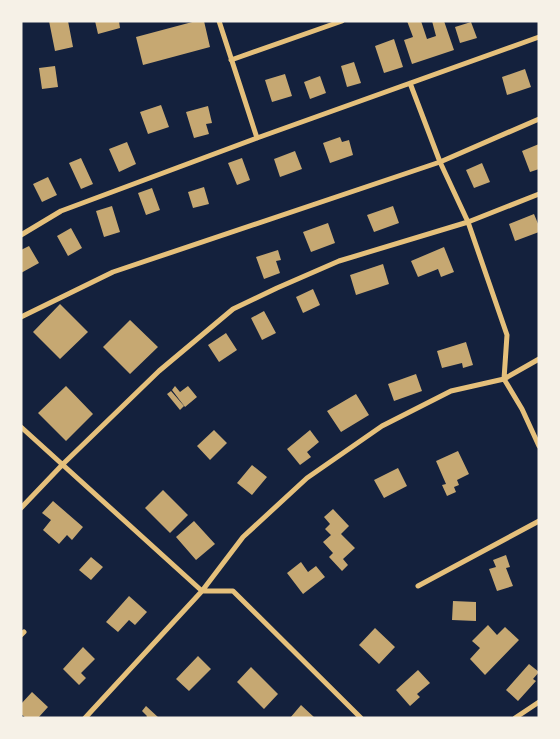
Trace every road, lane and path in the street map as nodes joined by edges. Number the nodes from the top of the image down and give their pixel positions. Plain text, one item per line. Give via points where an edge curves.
1 (219, 21) edge
2 (342, 21) edge
3 (539, 37) edge
4 (231, 60) junction
5 (410, 83) junction
6 (539, 119) edge
7 (257, 138) junction
8 (440, 162) junction
9 (539, 194) edge
10 (468, 222) junction
11 (21, 235) edge
12 (21, 317) edge
13 (539, 359) edge
14 (504, 379) junction
15 (21, 427) edge
16 (539, 446) edge
17 (63, 464) junction
18 (21, 508) edge
19 (539, 520) edge
20 (418, 586) dead end
21 (202, 591) junction
22 (539, 702) edge
23 (85, 718) edge
24 (361, 718) edge
25 (515, 718) edge

1 - 4 street
2 - 4 street
3 - 5 street
4 - 7 street
5 - 7 street
5 - 8 street
6 - 8 street
7 - 11 street via 61,212
8 - 10 street
8 - 12 street via 113,272
9 - 10 street
10 - 14 street via 507,335
10 - 17 street via 339,261 233,309 159,370
13 - 14 street
14 - 16 street
14 - 21 street via 451,391 382,426 307,478 243,537
15 - 17 street
17 - 18 street
17 - 21 street
19 - 20 street
21 - 23 street
21 - 24 street via 234,591
22 - 25 street

